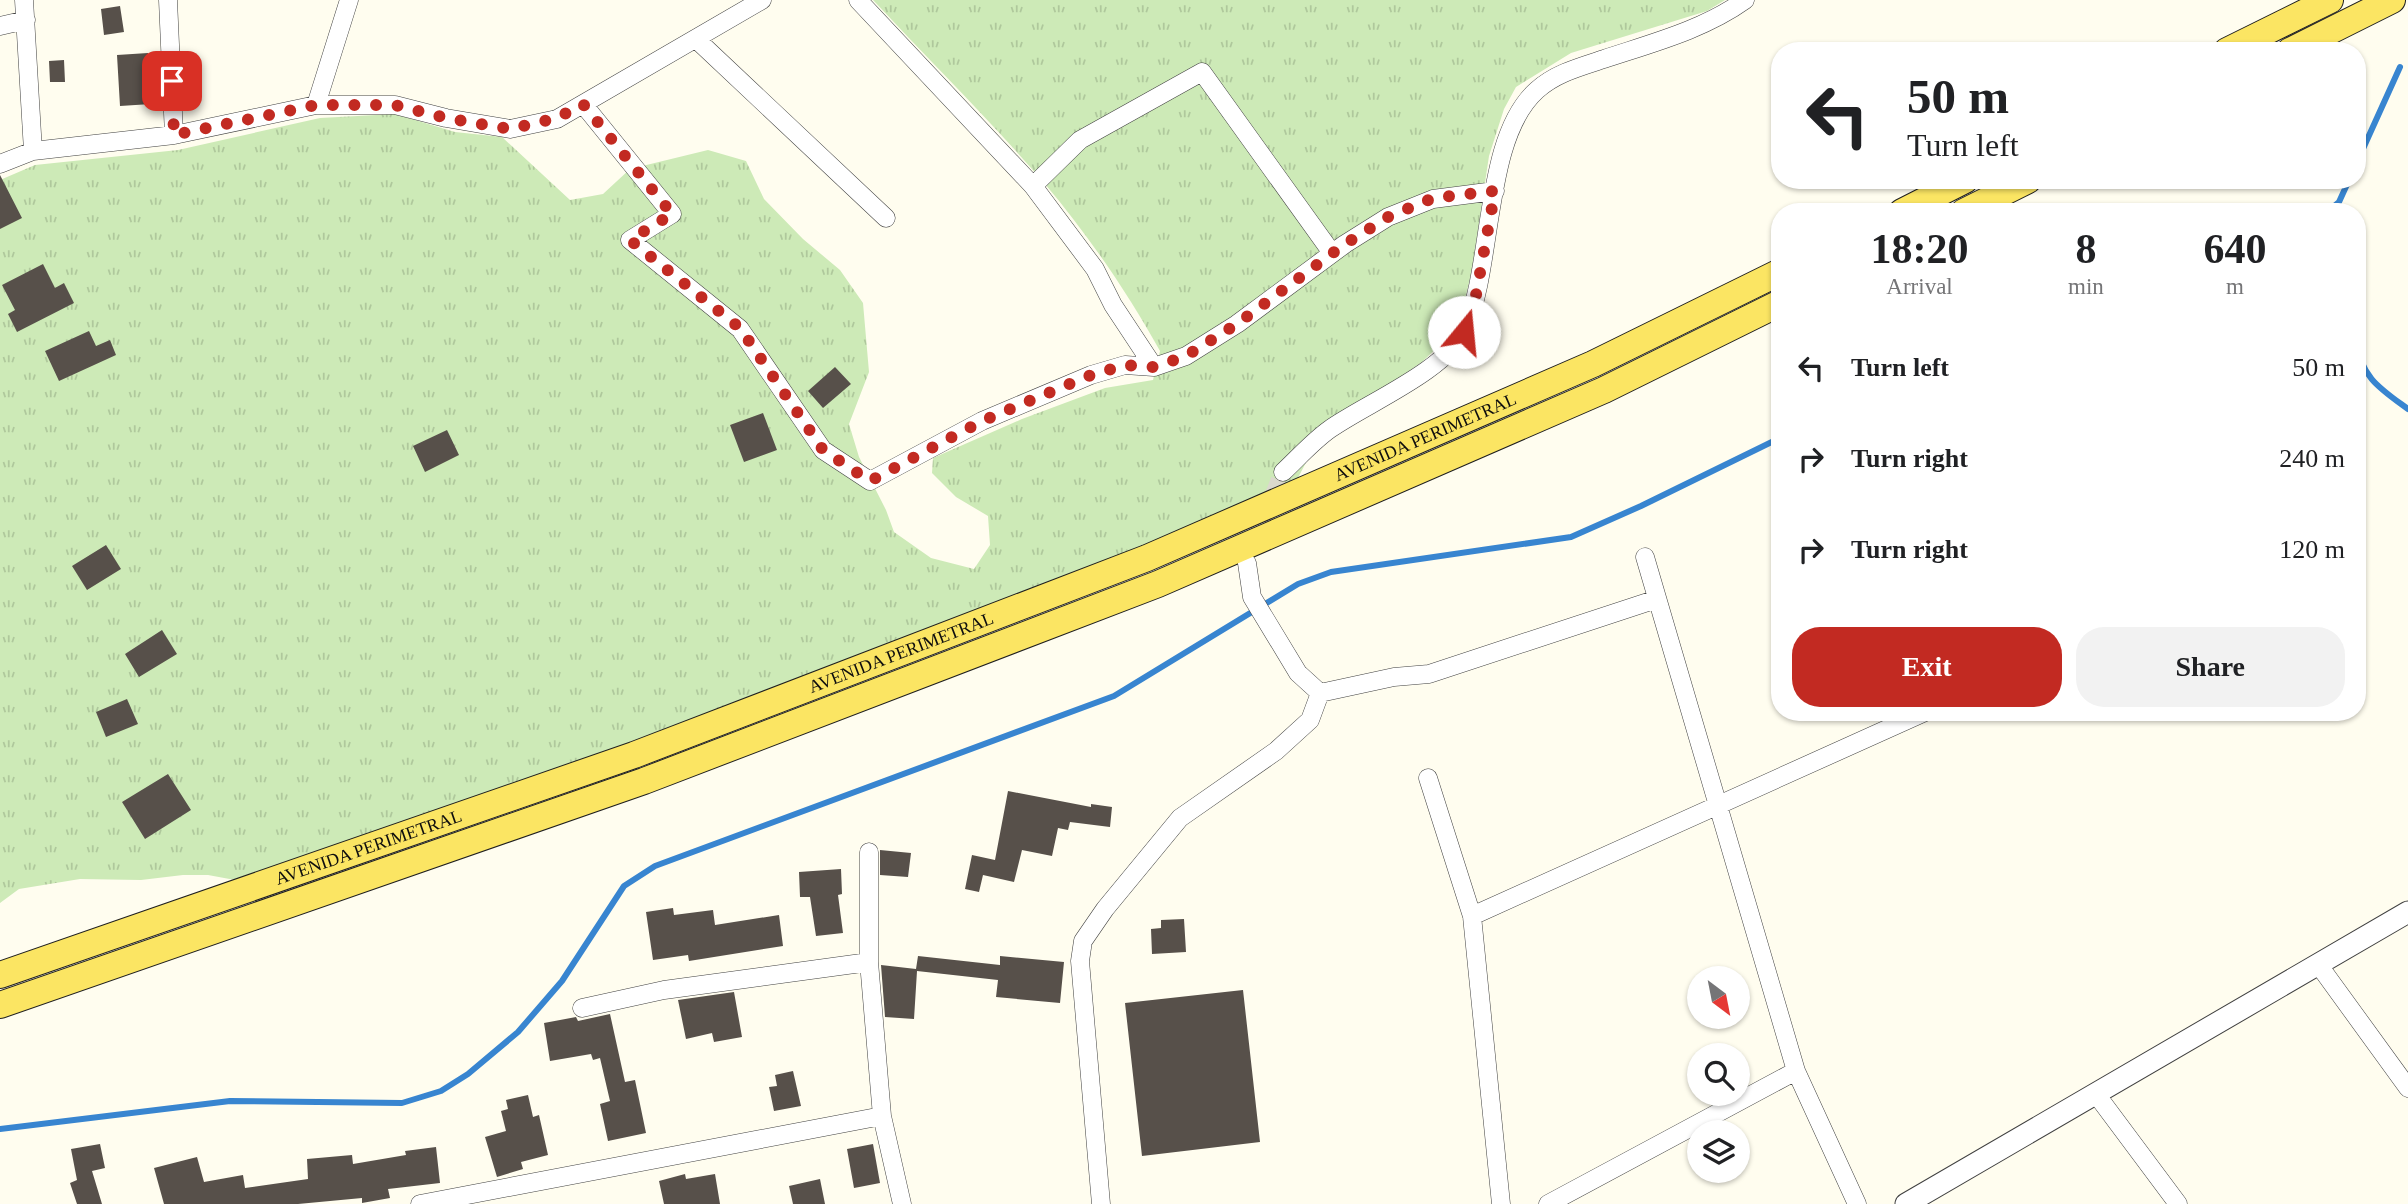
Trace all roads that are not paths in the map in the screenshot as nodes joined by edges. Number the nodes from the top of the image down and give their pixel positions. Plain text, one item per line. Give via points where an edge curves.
1 (24, 0) edge
2 (168, 0) edge
3 (349, 0) edge
4 (762, 0) edge
5 (858, 0) edge
6 (1745, 0) edge
7 (2330, 0) edge
8 (2392, 0) edge
9 (26, 20) junction
10 (0, 26) edge
11 (696, 38) junction
12 (2245, 42) edge
13 (2308, 42) edge
14 (583, 104) junction
15 (316, 105) junction
16 (174, 135) junction
17 (33, 151) junction
18 (0, 164) edge
19 (1033, 186) junction
20 (1947, 189) edge
21 (2010, 189) edge
22 (1495, 191) junction
23 (1920, 203) edge
24 (1982, 203) edge
25 (886, 218) dead end
26 (1332, 253) junction
27 (1771, 276) edge
28 (1771, 307) edge
29 (1154, 367) junction
30 (1283, 472) tunnel mouth
31 (1645, 557) dead end
32 (1247, 563) tunnel mouth
33 (1657, 598) junction
34 (1320, 693) junction
35 (1905, 721) edge
36 (1428, 778) dead end
37 (1718, 807) junction
38 (869, 852) dead end
39 (2408, 912) edge
40 (1472, 916) junction
41 (869, 962) junction
42 (2318, 964) junction
43 (0, 975) edge
44 (0, 1005) edge
45 (582, 1009) dead end
46 (1796, 1071) junction
47 (2408, 1088) edge
48 (2096, 1094) junction
49 (882, 1116) junction
50 (478, 1199) edge
51 (420, 1204) edge
52 (902, 1204) edge
53 (1101, 1204) edge
54 (1501, 1204) edge
55 (1548, 1204) edge
56 (1857, 1204) edge
57 (1906, 1204) edge
58 (2178, 1204) edge

1 - 9 street
2 - 16 street
3 - 15 street
4 - 11 street
5 - 19 street
6 - 22 street via 1723,16 1562,74 1537,91 1516,115
7 - 12 main road
8 - 13 main road
9 - 10 street
9 - 17 street
11 - 14 street
11 - 25 street
14 - 15 street via 557,118 510,129 395,105
14 - 29 street via 672,214 630,240 740,328 823,450 870,481 982,421 1091,375 1125,365
15 - 16 street
16 - 17 street
17 - 18 street
19 - 26 street via 1080,140 1202,72
19 - 29 street via 1095,269
20 - 23 main road
21 - 24 main road
22 - 26 street via 1433,198 1388,217
22 - 30 street via 1476,295 1464,332 1439,362 1328,430
26 - 29 street via 1237,324 1186,356
27 - 43 main road, AVENIDA PERIMETRAL via 1593,365 1147,558 634,755
28 - 44 main road, AVENIDA PERIMETRAL via 1604,390 1158,584 644,781
31 - 33 street
32 - 34 street via 1252,597 1298,673
33 - 34 street via 1429,674
33 - 37 street
34 - 53 street via 1310,720 1276,751 1180,818 1083,940 1080,961
35 - 37 street
36 - 40 street
37 - 40 street
37 - 46 street
38 - 41 street
39 - 42 street
40 - 54 street
41 - 45 street via 664,990
41 - 49 street
42 - 47 street
42 - 48 street
46 - 55 street
46 - 56 street
48 - 57 street
48 - 58 street
49 - 50 street
49 - 52 street
50 - 51 street

